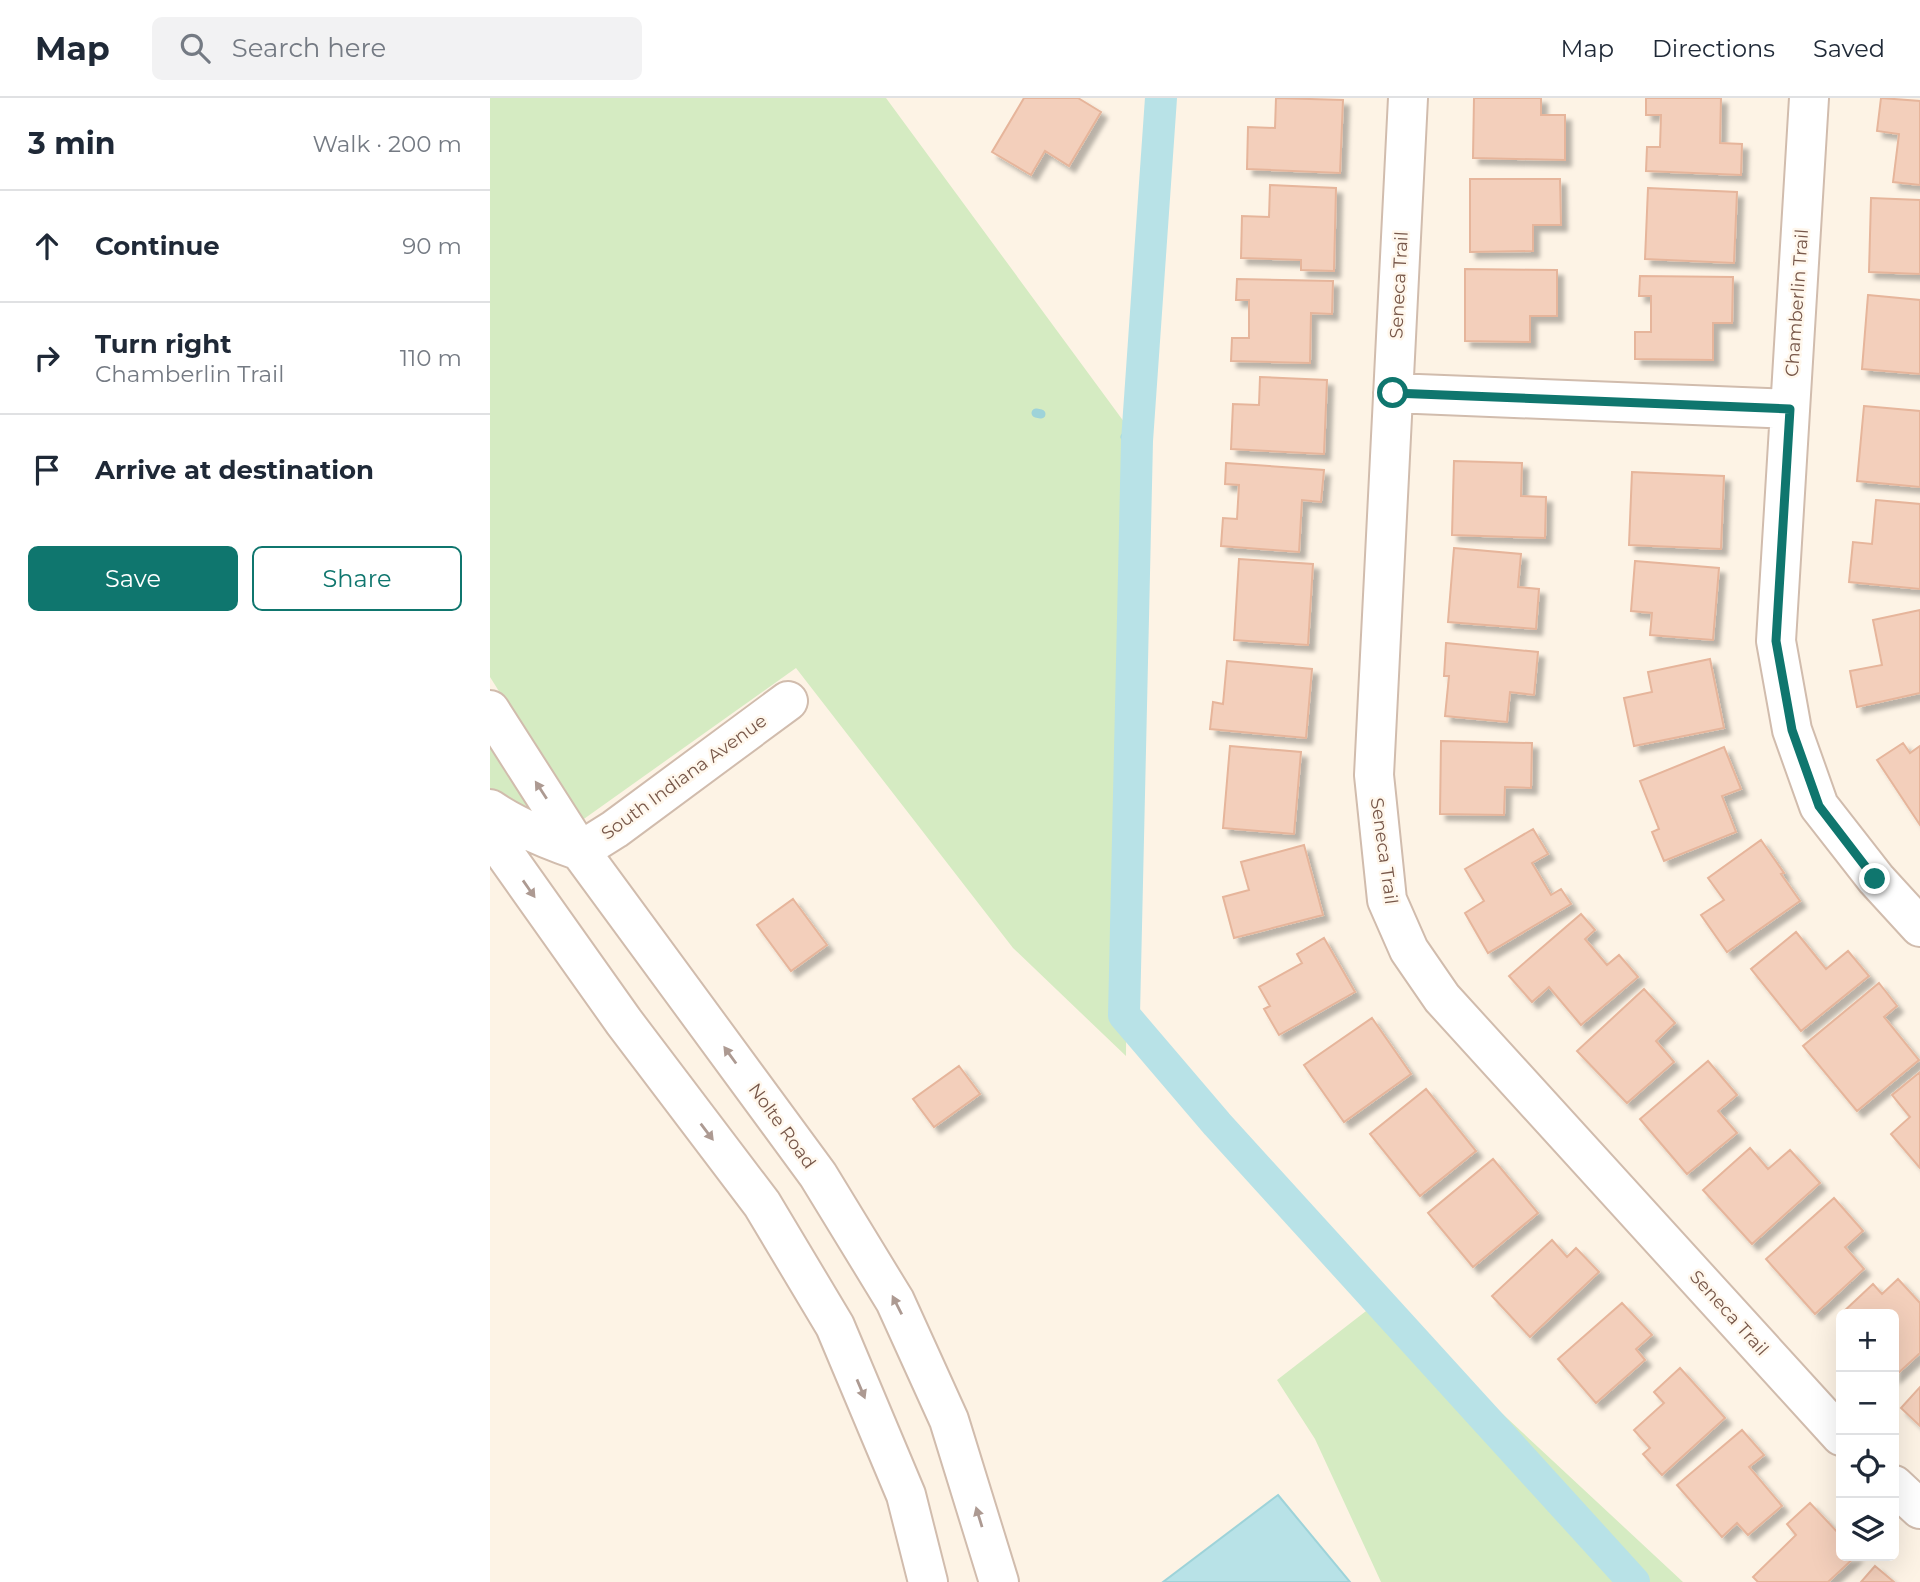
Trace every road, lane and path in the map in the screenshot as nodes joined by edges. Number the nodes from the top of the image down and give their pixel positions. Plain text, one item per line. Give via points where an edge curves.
1 (1408, 98) edge
2 (1809, 98) edge
3 (1393, 393) junction
4 (1790, 409) junction
5 (788, 701) dead end
6 (490, 710) edge
7 (490, 809) edge
8 (490, 833) edge
9 (580, 851) junction
10 (1920, 927) edge
11 (1840, 1435) edge
12 (1899, 1489) edge
13 (1920, 1508) edge
14 (928, 1582) edge
15 (999, 1582) edge

1 - 3 street, Seneca Trail
2 - 4 street, Chamberlin Trail
3 - 4 street
3 - 11 street, Seneca Trail via 1374,775 1387,900 1409,950 1442,998
4 - 10 street, Chamberlin Trail via 1776,641 1792,730 1819,806 1875,879
5 - 9 street, South Indiana Avenue
9 -> 6 street, Nolte Road
7 - 9 street via 544,839
8 -> 14 street via 624,1022 762,1204 828,1315 906,1495
15 -> 9 street, Nolte Road via 949,1420 895,1301 818,1175
12 - 13 street

